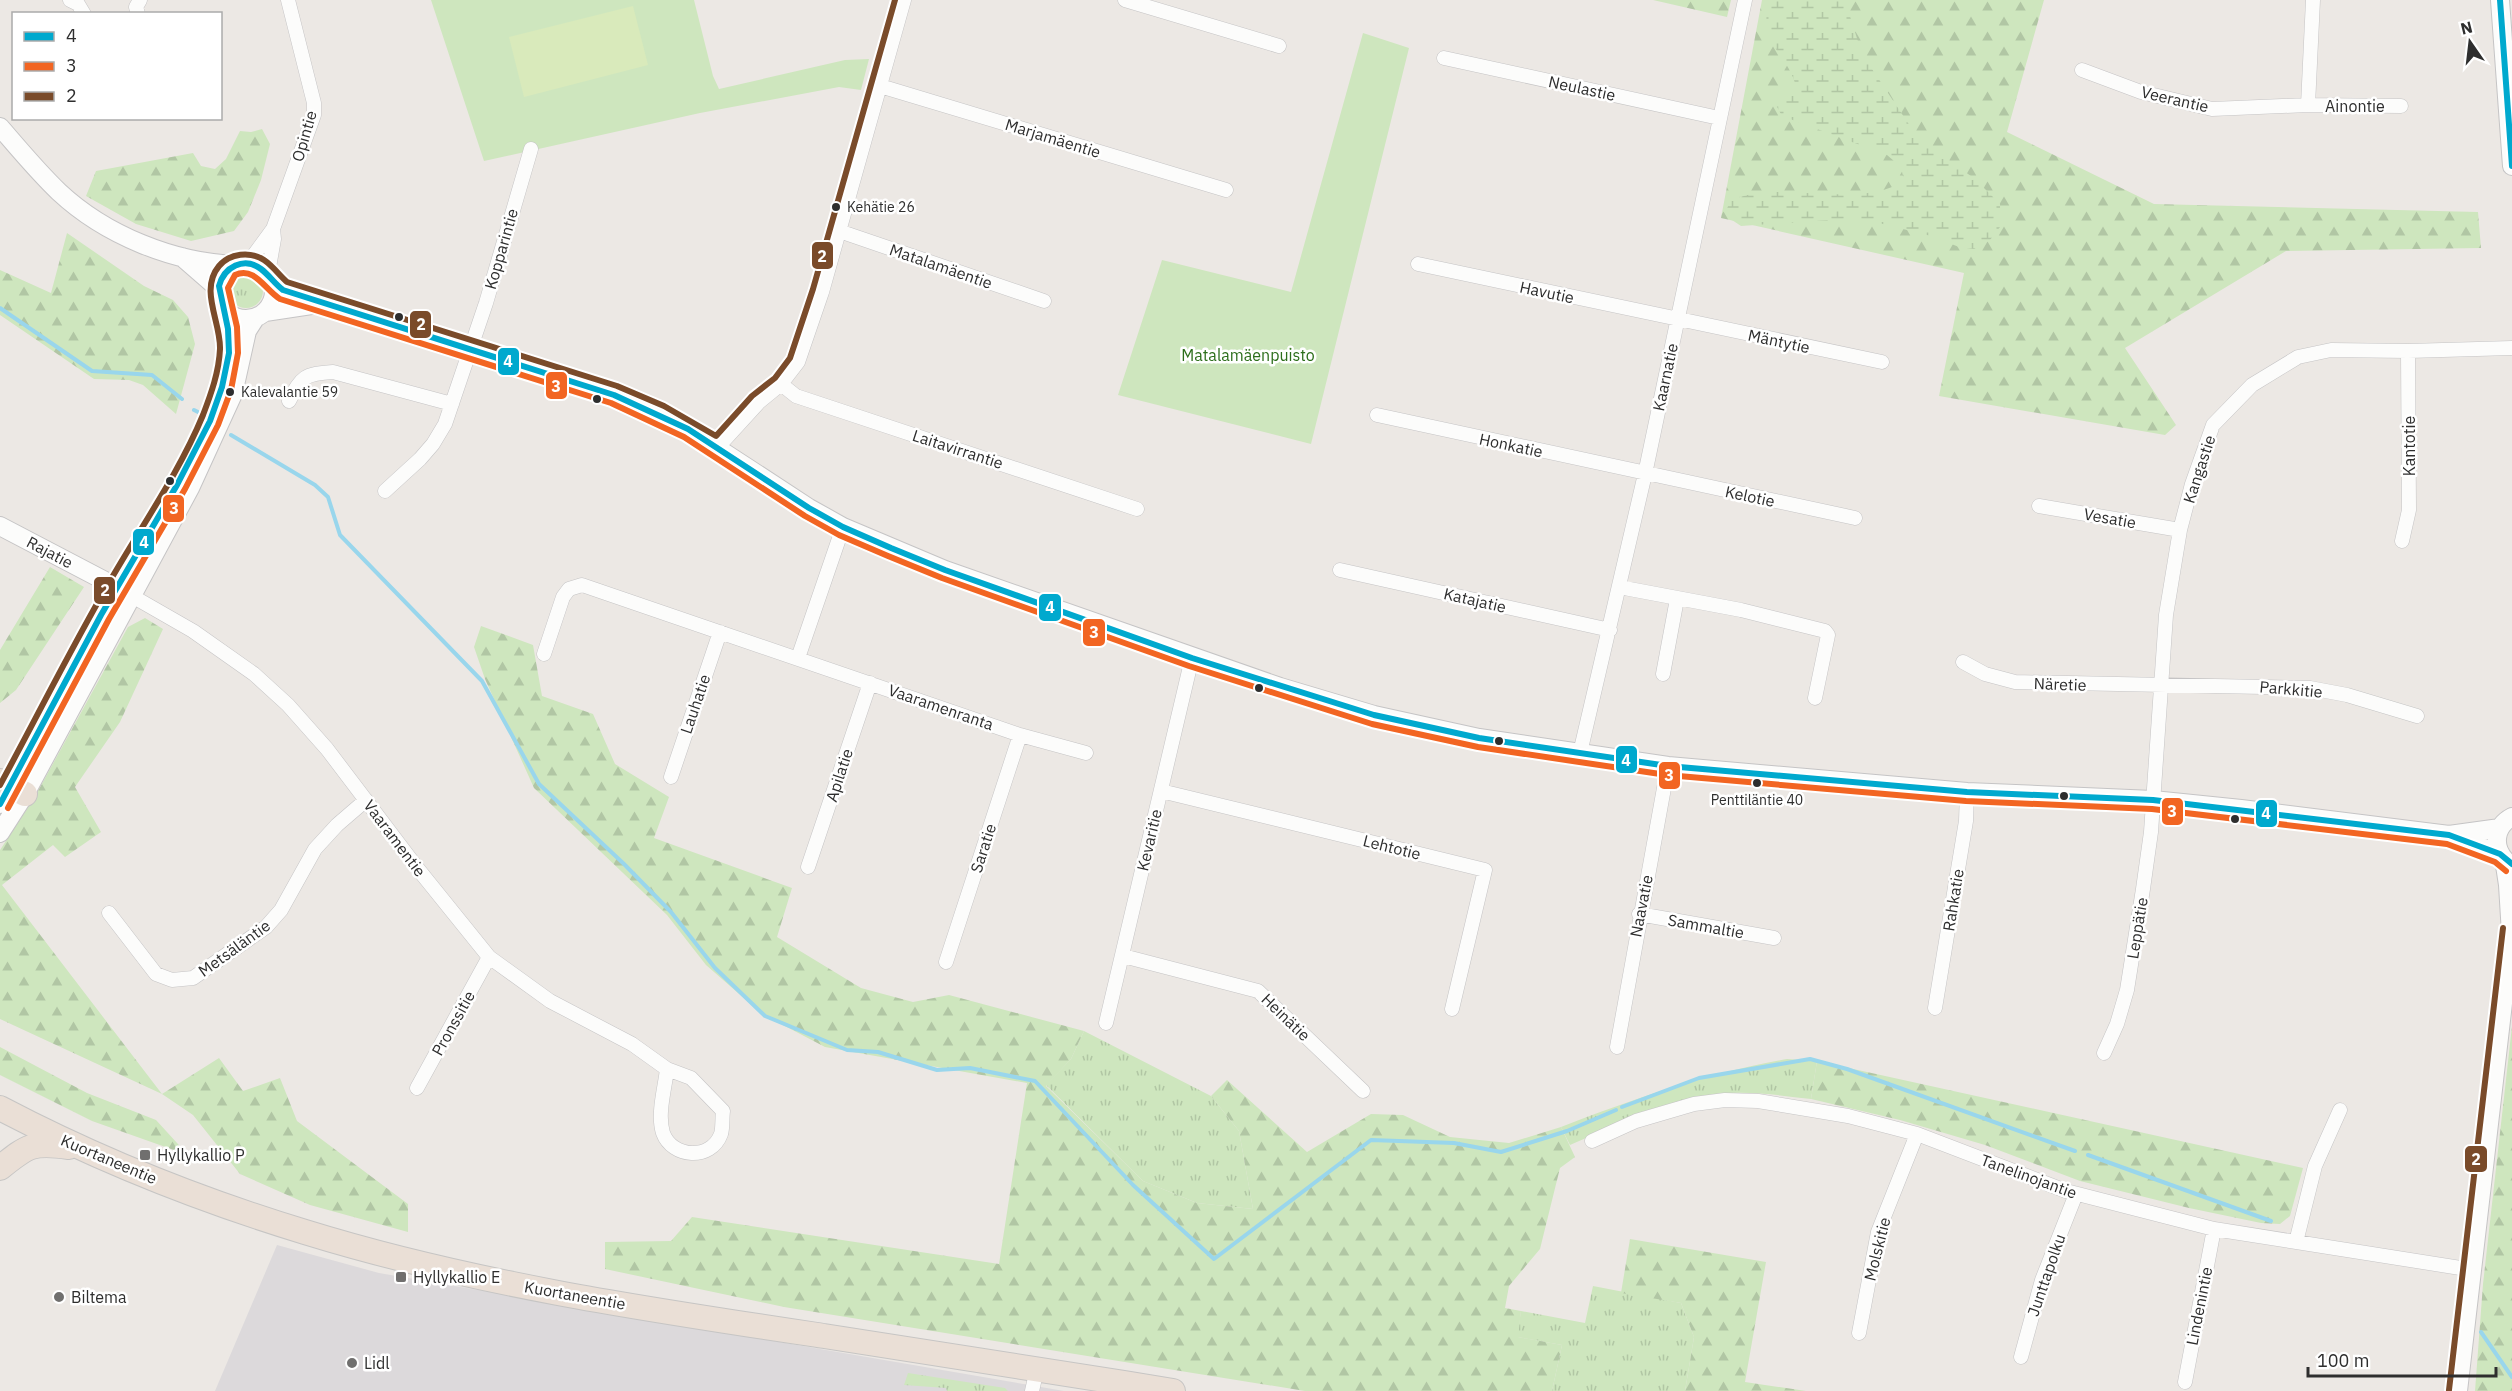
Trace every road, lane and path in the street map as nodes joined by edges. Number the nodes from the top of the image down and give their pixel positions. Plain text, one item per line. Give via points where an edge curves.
1 (70, 0) edge
2 (288, 0) edge
3 (904, 0) edge
4 (1125, 0) edge
5 (1744, 0) edge
6 (2313, 0) edge
7 (2500, 0) edge
8 (83, 12) edge
9 (1279, 46) dead end
10 (1444, 58) dead end
11 (2082, 70) dead end
12 (880, 86) junction
13 (2308, 105) junction
14 (2401, 106) dead end
15 (1719, 118) junction
16 (0, 127) edge
17 (531, 149) dead end
18 (2512, 166) edge
19 (1226, 190) dead end
20 (273, 229) junction
21 (839, 231) junction
22 (182, 257) junction
23 (242, 264) junction
24 (1418, 264) dead end
25 (270, 279) junction
26 (219, 298) junction
27 (1044, 301) dead end
28 (320, 303) junction
29 (260, 314) junction
30 (1677, 320) junction
31 (2512, 348) edge
32 (471, 350) junction
33 (2408, 351) junction
34 (1882, 362) dead end
35 (781, 384) junction
36 (289, 401) dead end
37 (452, 404) junction
38 (1377, 416) dead end
39 (718, 447) junction
40 (1645, 474) junction
41 (384, 490) dead end
42 (2039, 506) dead end
43 (1137, 509) dead end
44 (1855, 518) dead end
45 (0, 526) edge
46 (843, 527) junction
47 (2180, 530) junction
48 (2403, 541) dead end
49 (1340, 570) dead end
50 (1619, 587) junction
51 (124, 592) junction
52 (1677, 599) junction
53 (1610, 630) junction
54 (720, 632) junction
55 (544, 654) dead end
56 (798, 658) junction
57 (1192, 658) junction
58 (1963, 662) dead end
59 (1663, 674) dead end
60 (870, 683) junction
61 (2162, 686) junction
62 (1815, 698) dead end
63 (2417, 716) dead end
64 (1020, 735) junction
65 (1086, 753) dead end
66 (1580, 753) junction
67 (1668, 766) junction
68 (671, 777) dead end
69 (9, 791) edge
70 (1161, 791) junction
71 (1967, 792) junction
72 (366, 800) junction
73 (2152, 800) junction
74 (2506, 822) edge
75 (0, 833) edge
76 (2449, 835) junction
77 (2505, 859) edge
78 (808, 867) dead end
79 (109, 913) dead end
80 (1639, 914) junction
81 (2511, 932) edge
82 (1774, 938) dead end
83 (1123, 956) junction
84 (489, 957) junction
85 (946, 962) dead end
86 (1935, 1008) dead end
87 (1452, 1009) dead end
88 (1106, 1023) dead end
89 (1617, 1047) dead end
90 (2104, 1053) dead end
91 (667, 1069) junction
92 (417, 1089) dead end
93 (1363, 1091) dead end
94 (0, 1108) edge
95 (2340, 1110) dead end
96 (1917, 1134) junction
97 (1592, 1141) dead end
98 (86, 1150) junction
99 (0, 1168) edge
100 (2076, 1194) junction
101 (2214, 1229) junction
102 (2296, 1242) junction
103 (2473, 1270) junction
104 (1859, 1333) dead end
105 (2021, 1357) dead end
106 (1035, 1380) edge
107 (2185, 1382) dead end
108 (1173, 1391) edge
109 (2458, 1391) edge

1 - 8 street
2 - 20 street, Opintie via 314,115
3 - 12 street
4 - 9 street
5 - 15 street, Kaarnatie
6 - 13 street
7 - 18 street
10 - 15 street, Neulastie
11 - 13 street, Veerantie via 2141,92 2212,109
12 - 19 street, Marjamäentie
12 - 21 street
13 - 14 street, Ainontie
15 - 30 street, Kaarnatie
16 - 22 street via 60,193 98,222
17 - 32 street, Kopparintie
20 - 23 street, Opintie
20 - 25 street
21 - 27 street, Matalamäentie
21 - 35 street via 811,330 798,362
22 - 23 street
22 - 26 street via 213,284
23 - 25 street via 259,266
23 - 26 street via 226,271 220,281
24 - 30 street, Havutie
25 - 28 street via 283,290
25 - 29 street via 274,294 271,304
26 - 29 street via 227,312 236,317
26 - 51 street via 228,339 228,369 220,396
28 - 29 street
28 - 32 street
29 - 51 street via 247,331 229,403 190,488
30 - 34 street, Mäntytie
30 - 40 street, Kaarnatie
31 - 33 street, Kangastie
32 - 37 street, Kopparintie
32 - 39 street via 614,395 660,414
33 - 47 street, Kangastie via 2331,350 2309,354 2252,385 2213,426
33 - 48 street, Kantotie via 2409,510
35 - 39 street
35 - 43 street, Laitavirrantie via 796,396
36 - 37 street via 300,380 316,373 333,372
37 - 41 street, Kopparintie via 433,444
38 - 40 street, Honkatie
39 - 46 street
40 - 44 street, Kelotie
40 - 50 street, Kaarnatie
42 - 47 street, Vesatie
45 - 51 street, Rajatie
46 - 56 street
46 - 57 street via 945,570
47 - 61 street, Kangastie via 2166,615
49 - 53 street, Katajatie
50 - 52 street
50 - 53 street, Kaarnatie
51 - 69 street
51 - 72 street, Vaaramentie via 193,631 254,674 304,723
52 - 59 street
52 - 62 street via 1741,610 1825,632 1828,635
53 - 66 street, Kaarnatie
54 - 55 street, Vaaramenranta via 582,585 569,589 563,597
54 - 56 street, Vaaramenranta
54 - 68 street, Lauhatie
56 - 60 street, Vaaramenranta
57 - 66 street via 1374,715 1479,738
57 - 70 street, Kevaritie
58 - 61 street, Näretie via 1985,674 2016,682
60 - 64 street, Vaaramenranta
60 - 78 street, Apilatie
61 - 63 street, Parkkitie via 2310,688
61 - 73 street, Kangastie
64 - 65 street, Vaaramenranta
64 - 85 street, Saratie
66 - 67 street
67 - 71 street
67 - 80 street, Naavatie
69 - 75 street
70 - 83 street, Kevaritie
70 - 87 street, Lehtotie via 1485,870
71 - 73 street
71 - 86 street, Rahkatie via 1966,820
72 - 79 street, Metsäläntie via 315,849 281,910 266,927 193,978 172,980 156,974
72 - 84 street, Vaaramentie
73 - 76 street
73 - 90 street, Leppätie via 2144,889 2127,990
74 - 76 street
74 - 77 street via 2497,836
76 - 77 street
77 - 81 street
80 - 82 street, Sammaltie
80 - 89 street, Naavatie
81 - 103 street
83 - 88 street, Kevaritie
83 - 93 street, Heinätie via 1258,990
84 - 91 street, Vaaramentie via 550,1001 632,1044
84 - 92 street, Pronssitie
91 - 91 street, Vaaramentie via 663,1132 671,1146 687,1153 702,1152 721,1134 723,1111 691,1078
94 - 98 highway, Kuortaneentie
95 - 102 street via 2314,1166
96 - 97 street, Tanelinojantie via 1848,1116 1758,1101 1725,1100 1636,1121
96 - 100 street, Tanelinojantie
96 - 104 street, Molskitie via 1878,1232
98 - 99 highway via 33,1145
98 - 106 highway, Kuortaneentie via 305,1232 512,1284
100 - 101 street, Tanelinojantie
100 - 105 street, Junttapolku via 2042,1280
101 - 102 street, Tanelinojantie
101 - 107 street, Lindenintie
102 - 103 street, Tanelinojantie
103 - 109 street
106 - 108 highway, Kuortaneentie

